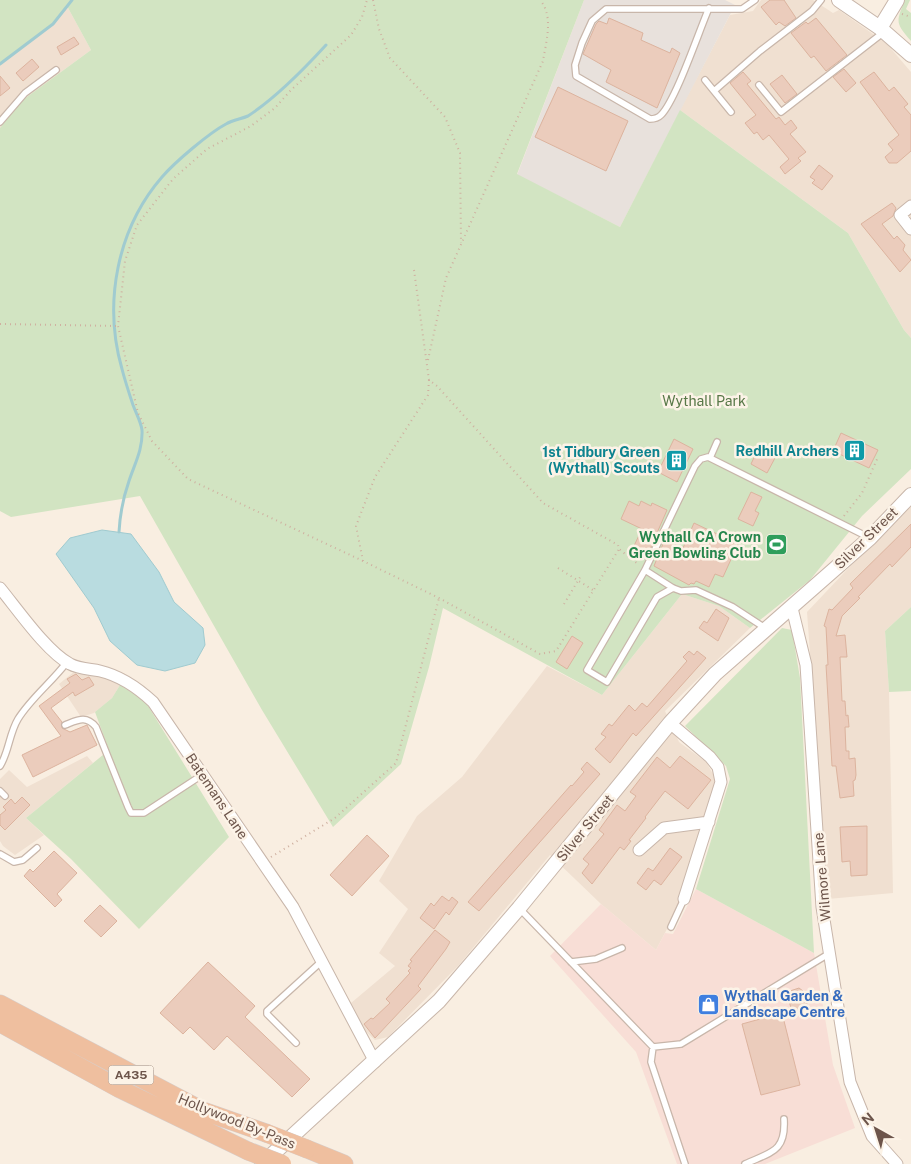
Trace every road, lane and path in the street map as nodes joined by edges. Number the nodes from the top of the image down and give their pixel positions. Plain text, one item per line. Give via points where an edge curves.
1 (367, 0) edge
2 (372, 0) edge
3 (540, 0) edge
4 (754, 0) edge
5 (821, 0) edge
6 (839, 0) edge
7 (897, 0) edge
8 (708, 8) junction
9 (882, 30) junction
10 (911, 55) edge
11 (56, 70) dead end
12 (705, 80) dead end
13 (759, 85) dead end
14 (714, 91) junction
15 (731, 112) dead end
16 (0, 122) edge
17 (911, 206) edge
18 (911, 229) edge
19 (461, 245) junction
20 (414, 270) dead end
21 (0, 324) edge
22 (118, 326) junction
23 (428, 363) junction
24 (429, 380) junction
25 (718, 442) dead end
26 (878, 457) dead end
27 (710, 458) junction
28 (911, 495) edge
29 (840, 522) junction
30 (870, 538) junction
31 (619, 549) junction
32 (364, 561) junction
33 (558, 568) dead end
34 (645, 570) junction
35 (582, 574) dead end
36 (578, 581) junction
37 (0, 588) edge
38 (673, 588) junction
39 (593, 590) junction
40 (439, 598) junction
41 (564, 604) dead end
42 (792, 608) junction
43 (765, 629) junction
44 (67, 662) junction
45 (670, 723) junction
46 (65, 725) dead end
47 (0, 766) edge
48 (202, 775) junction
49 (0, 791) edge
50 (5, 796) dead end
51 (709, 822) junction
52 (37, 848) dead end
53 (639, 850) dead end
54 (0, 854) edge
55 (262, 862) junction
56 (684, 899) joint
57 (519, 908) junction
58 (671, 927) dead end
59 (622, 948) dead end
60 (830, 953) junction
61 (322, 962) junction
62 (571, 962) junction
63 (0, 1004) edge
64 (0, 1023) edge
65 (296, 1043) dead end
66 (653, 1047) junction
67 (375, 1062) junction
68 (784, 1119) dead end
69 (262, 1164) edge
70 (282, 1164) edge
71 (344, 1164) edge
72 (685, 1164) edge
73 (745, 1164) edge
74 (897, 1164) edge

1 - 22 path via 362,17 351,35 275,108 251,126 207,149 173,179 137,224 125,261
2 - 19 path via 390,58 445,117 460,153
3 - 19 path via 547,16 548,30 543,61
4 - 8 lane via 742,9
5 - 14 lane via 812,11
6 - 9 street
7 - 9 street
8 - 8 lane via 606,9 592,21 574,65 576,76 650,119 656,119 676,88
9 - 10 street
9 - 13 lane via 781,112
11 - 16 lane via 25,93
12 - 14 lane
14 - 15 lane
17 - 18 street via 900,215
19 - 23 path via 446,278
20 - 23 path
21 - 22 path
22 - 32 path via 138,413 152,441 188,479
23 - 24 path
24 - 31 path via 543,503 618,545
24 - 32 path via 428,395 375,477 356,526
25 - 27 lane
26 - 29 path via 862,493
27 - 29 lane
27 - 34 lane via 701,459 695,466
28 - 30 street, Silver Street
29 - 30 lane
30 - 42 street, Silver Street
31 - 34 path
31 - 39 path
32 - 40 path
33 - 36 path
34 - 38 lane
34 - 38 lane via 587,670 607,682 657,597
35 - 36 path
36 - 39 path
36 - 41 path
37 - 44 street, Batemans Lane via 53,651
38 - 43 lane via 696,590 733,607
39 - 40 path via 556,651 540,654
40 - 55 path via 396,763 335,818
42 - 43 street, Silver Street
42 - 60 street, Wilmore Lane via 806,664 822,907
43 - 45 street, Silver Street via 715,674
44 - 47 lane via 17,720 6,758
44 - 48 street, Batemans Lane via 112,675 144,694 153,702
45 - 51 street via 718,767 721,782
45 - 57 street, Silver Street
46 - 48 lane via 85,718 96,727 128,807 136,814 144,813
48 - 55 street, Batemans Lane
49 - 50 lane
51 - 53 street via 664,828
51 - 56 street
52 - 54 lane via 23,860 14,862
55 - 61 street, Batemans Lane via 293,907
56 - 58 lane
57 - 62 lane
57 - 67 street, Silver Street via 439,1001
59 - 62 lane via 596,959
60 - 66 lane via 681,1044
60 - 74 street, Wilmore Lane via 850,1082 872,1136
61 - 65 lane via 267,1011
61 - 67 street, Batemans Lane
62 - 66 lane
63 - 71 highway, Hollywood By-Pass / A435, bridge via 203,1111
64 - 70 highway, Hollywood By-Pass / A435, bridge via 120,1089
66 - 72 lane via 651,1062
67 - 69 street, Silver Street
68 - 73 lane via 785,1135 775,1150

